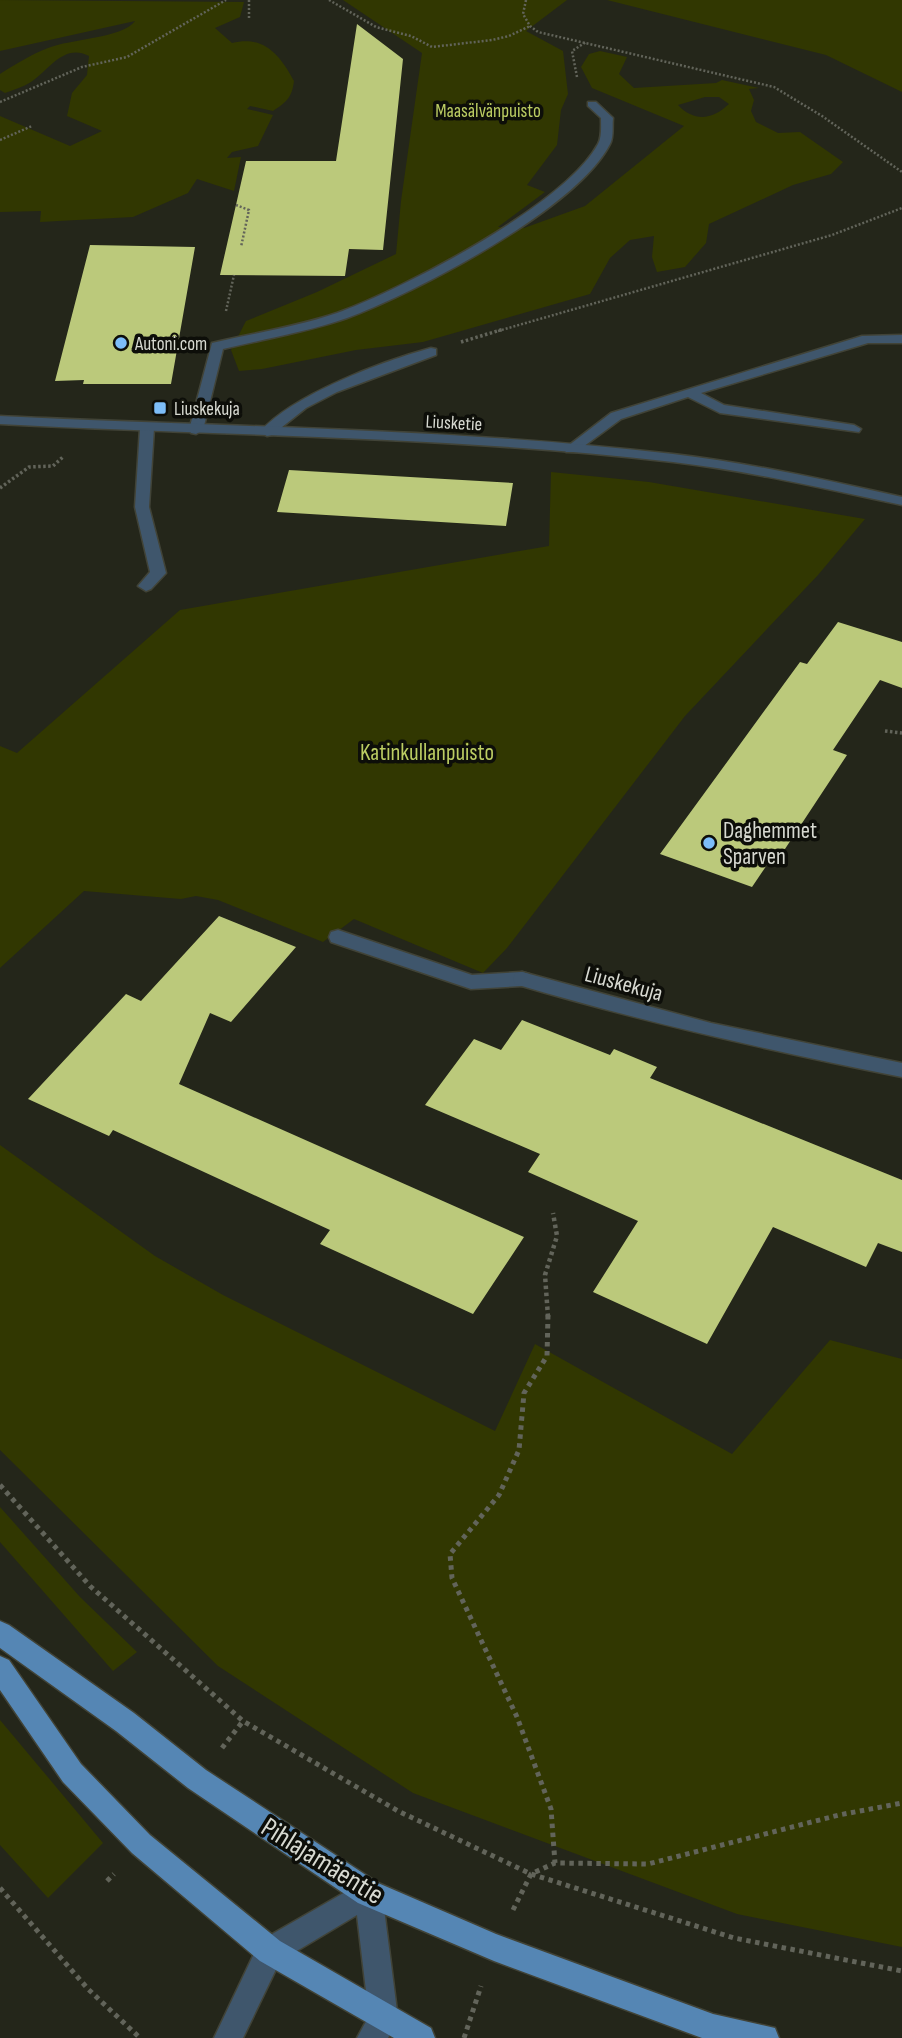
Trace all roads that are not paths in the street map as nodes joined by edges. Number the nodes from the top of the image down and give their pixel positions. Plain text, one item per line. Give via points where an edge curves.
1 (592, 104) road end
2 (902, 339) edge
3 (431, 352) road end
4 (689, 392) junction
5 (0, 420) edge
6 (147, 428) junction
7 (196, 429) junction
8 (854, 429) dead end
9 (267, 432) junction
10 (571, 449) junction
11 (902, 501) edge
12 (146, 586) dead end
13 (338, 937) dead end
14 (902, 1070) edge
15 (0, 1633) edge
16 (0, 1668) edge
17 (368, 1893) junction
18 (270, 1951) junction
19 (378, 2029) edge
20 (228, 2038) edge
21 (421, 2038) edge
22 (765, 2038) edge

1 - 7 street via 607,118 610,131 575,183 430,276 354,312 218,346
2 - 4 street via 867,339
3 - 9 street via 332,389 301,405
4 - 8 street via 720,409
4 - 10 street via 616,416
5 - 6 street, Liusketie
6 - 7 street, Liusketie
6 - 12 street via 142,507 158,573
7 - 9 street, Liusketie
9 - 10 street, Liusketie
10 - 11 street, Liusketie via 674,458
13 - 14 street, Liuskekuja via 471,982 522,979 756,1042
15 - 17 main road, Pihlajamäentie via 197,1779
16 - 18 main road via 72,1773 141,1844
17 - 18 street
17 - 19 street
17 - 22 main road, Pihlajamäentie via 494,1947 701,2023
18 - 19 main road
18 - 20 street
19 - 21 main road

